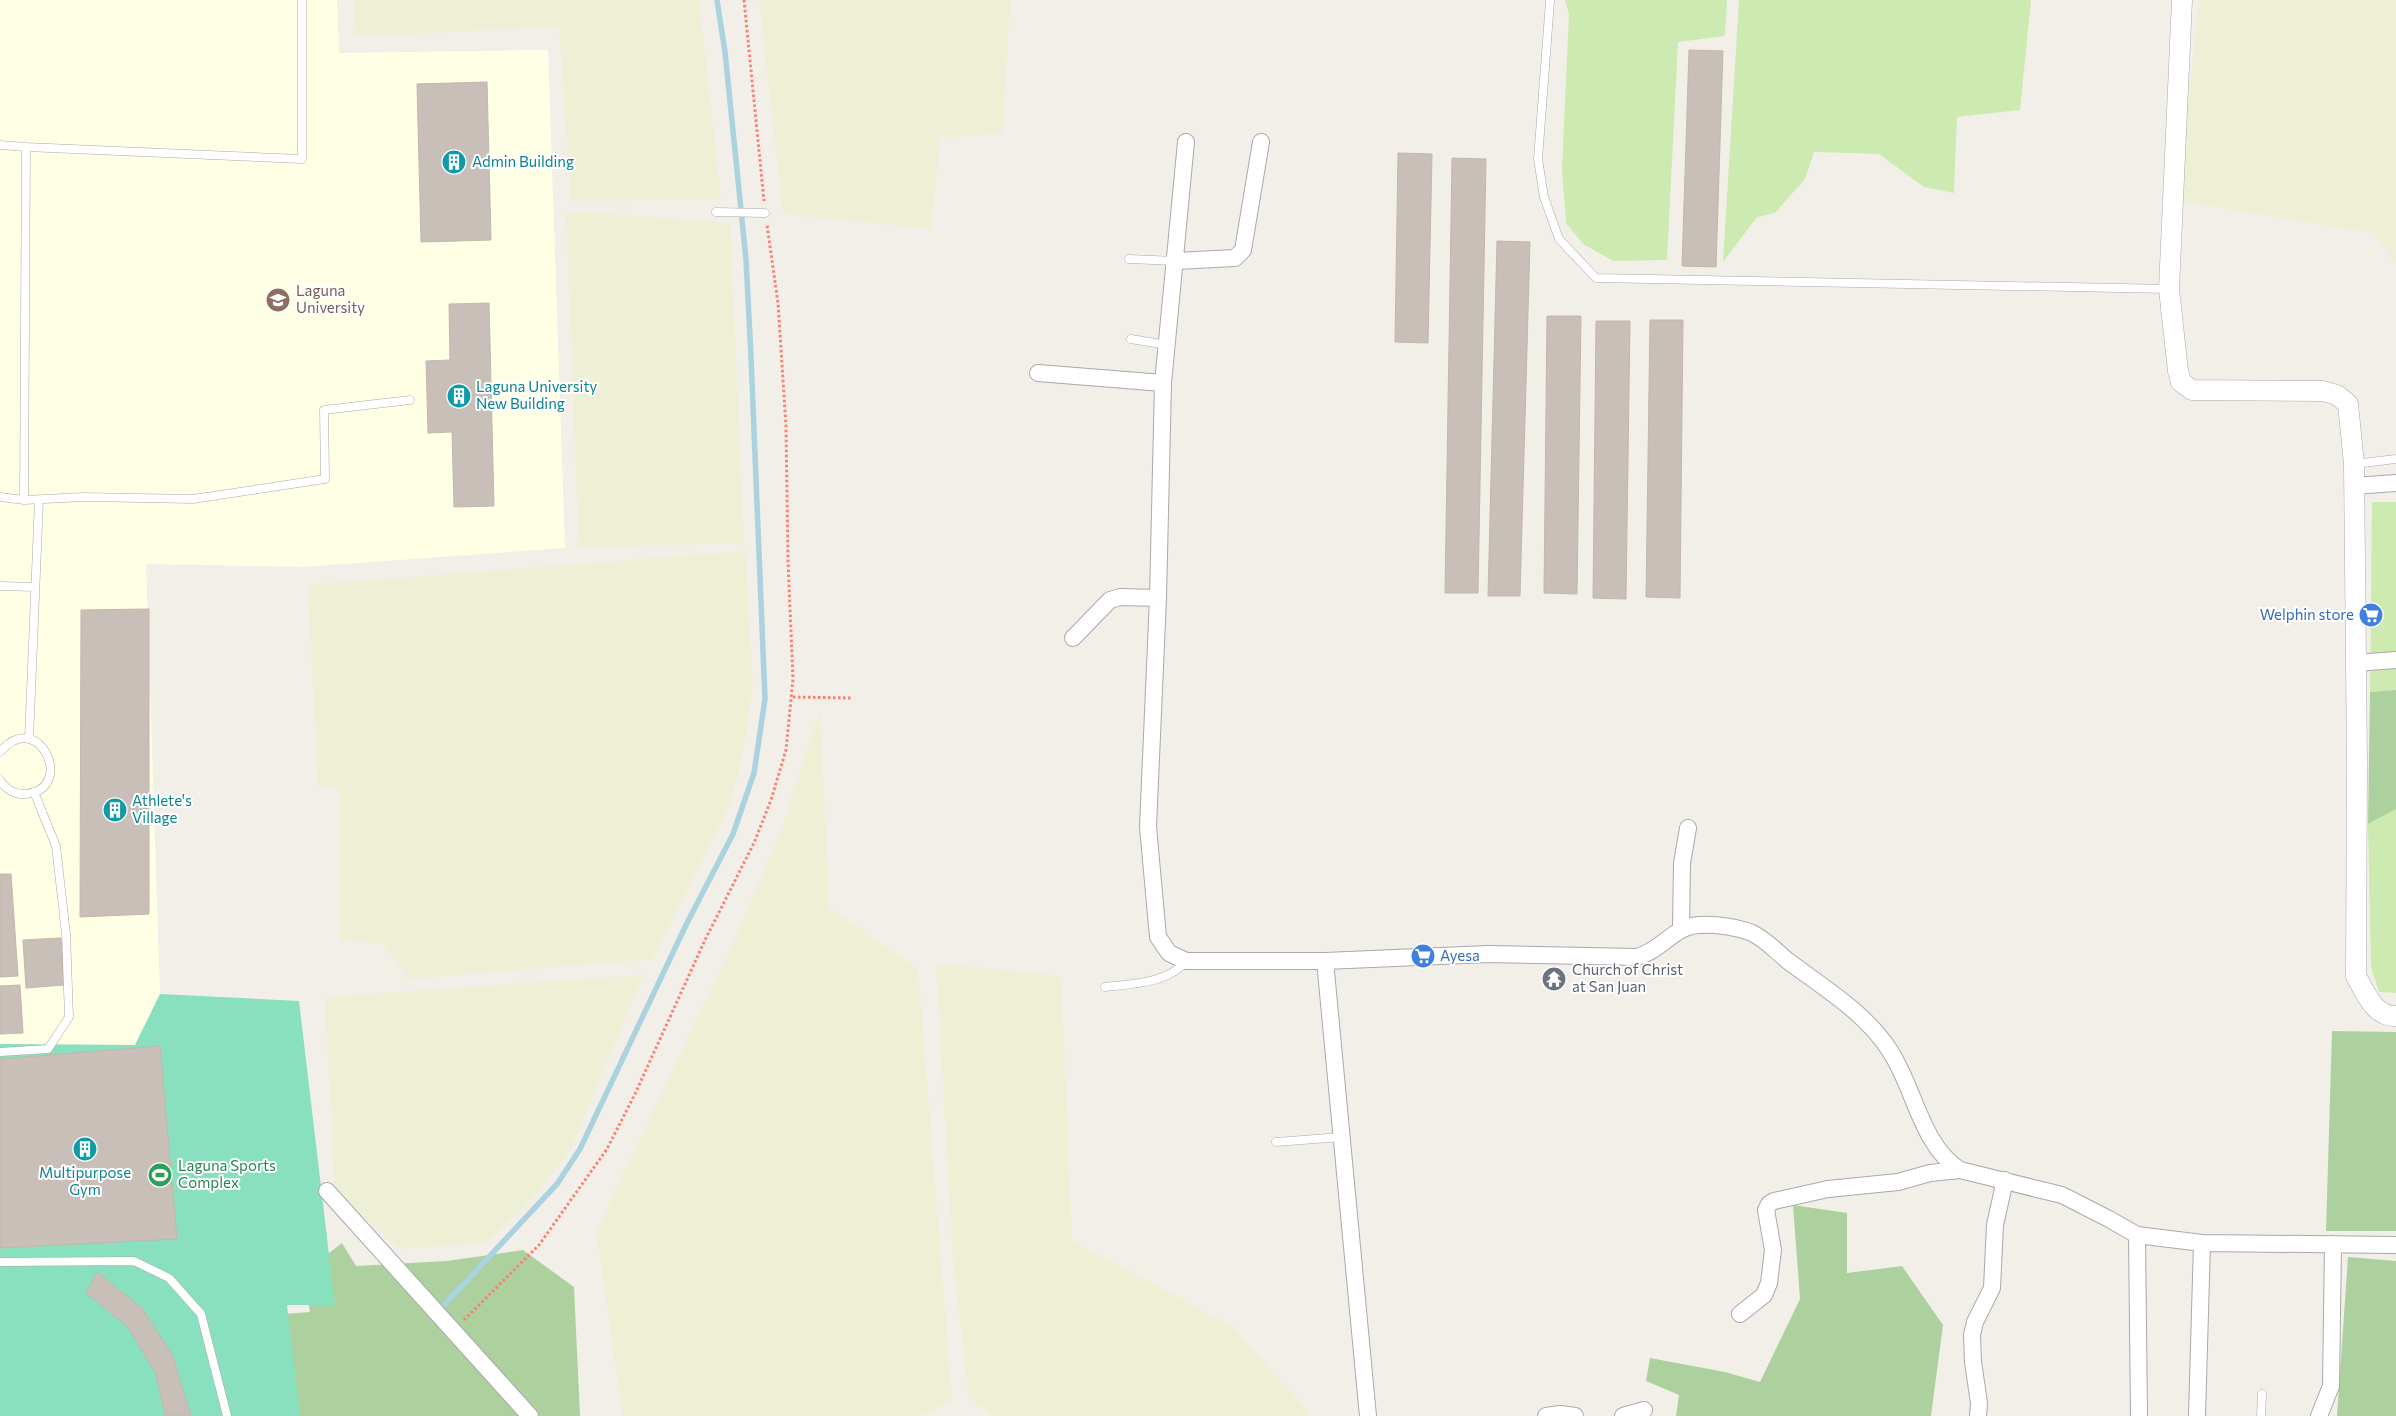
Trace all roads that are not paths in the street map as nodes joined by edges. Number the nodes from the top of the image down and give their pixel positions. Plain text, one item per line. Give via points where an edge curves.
1 (302, 0) edge
2 (2182, 0) edge
3 (1550, 1) edge
4 (1186, 142) dead end
5 (1261, 142) dead end
6 (0, 145) edge
7 (26, 147) junction
8 (716, 212) dead end
9 (765, 214) road end
10 (1129, 260) dead end
11 (1176, 261) junction
12 (2169, 289) junction
13 (1131, 339) dead end
14 (1167, 345) junction
15 (1038, 373) dead end
16 (1163, 383) junction
17 (410, 400) dead end
18 (2396, 460) edge
19 (2354, 464) junction
20 (2396, 483) edge
21 (2354, 486) junction
22 (0, 498) edge
23 (24, 500) junction
24 (39, 500) junction
25 (0, 586) edge
26 (36, 587) junction
27 (1158, 598) junction
28 (1073, 638) dead end
29 (2396, 660) edge
30 (2356, 663) junction
31 (29, 739) junction
32 (0, 752) edge
33 (0, 780) edge
34 (34, 792) junction
35 (1688, 828) dead end
36 (1681, 928) junction
37 (1186, 961) junction
38 (1325, 961) junction
39 (1105, 987) dead end
40 (2396, 1016) edge
41 (0, 1052) edge
42 (1342, 1137) junction
43 (1276, 1142) dead end
44 (1960, 1170) junction
45 (2005, 1180) junction
46 (326, 1191) dead end
47 (2137, 1235) junction
48 (2202, 1243) junction
49 (2333, 1244) junction
50 (2396, 1245) edge
51 (0, 1262) edge
52 (1740, 1314) dead end
53 (2262, 1394) dead end
54 (1644, 1410) dead end
55 (227, 1416) edge
56 (530, 1416) edge
57 (1368, 1416) edge
58 (1546, 1416) edge
59 (1575, 1416) edge
60 (1623, 1416) edge
61 (1978, 1416) edge
62 (2139, 1416) edge
63 (2197, 1416) edge
64 (2261, 1416) edge
65 (2319, 1416) edge

1 - 7 lane via 302,159
2 - 12 street
3 - 12 lane via 1538,159 1544,196 1559,239 1596,278
4 - 11 street
5 - 11 street via 1243,250 1235,258
6 - 7 lane
7 - 23 lane
8 - 9 lane
10 - 11 lane
11 - 14 street
12 - 19 street via 2181,382 2192,390 2324,390 2337,395 2348,404
13 - 14 lane
14 - 16 street
15 - 16 street
16 - 27 street
17 - 24 lane via 324,410 325,479 193,499 84,497
18 - 19 lane
19 - 21 street
20 - 21 street
21 - 30 street
22 - 23 lane
23 - 24 lane
24 - 26 lane
25 - 26 lane
26 - 31 lane
27 - 28 street via 1120,597 1110,600
27 - 37 street via 1148,828 1158,938 1169,952
29 - 30 street
30 - 40 street via 2356,976 2371,1004
31 - 32 lane via 12,741
31 - 34 lane via 44,748 51,764 47,780
33 - 34 lane via 9,790
34 - 41 lane via 56,846 66,934 69,1017 48,1049
35 - 36 street via 1682,863
36 - 38 street via 1649,954 1637,957 1488,954
36 - 44 street via 1724,926 1752,934 1875,1029 1909,1085 1929,1136 1947,1162
37 - 38 street
37 - 39 lane via 1180,969 1157,979
38 - 42 street
42 - 43 lane
42 - 57 street
44 - 45 street
44 - 52 street via 1774,1200 1766,1210 1773,1250 1769,1283 1764,1295
45 - 47 street via 2062,1196 2110,1218
45 - 61 street via 1994,1225 1992,1288 1972,1335
46 - 56 street
47 - 48 street
47 - 62 street
48 - 49 street
48 - 63 street
49 - 50 street
49 - 65 street via 2331,1386
51 - 55 lane via 134,1261 169,1278 201,1314
53 - 64 lane
54 - 60 street
58 - 59 street

